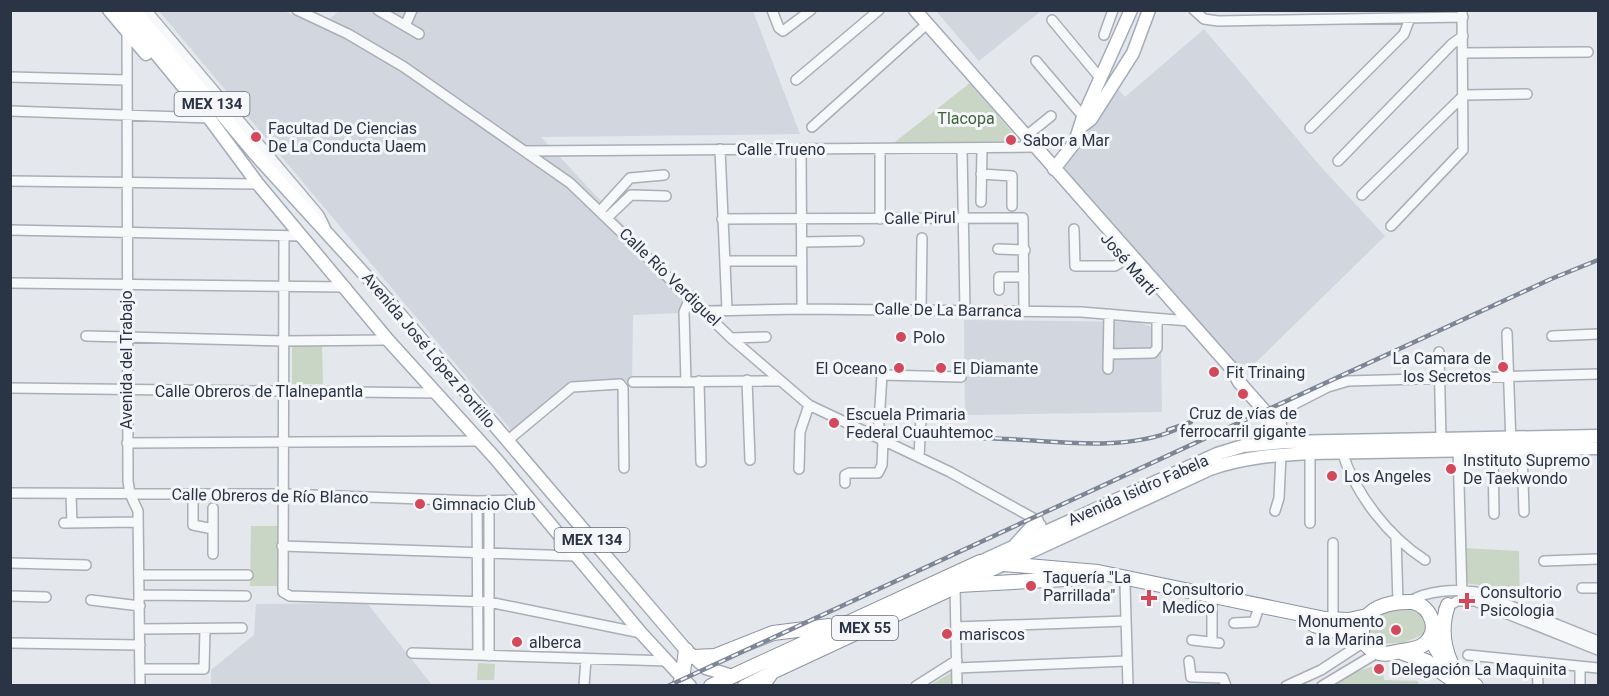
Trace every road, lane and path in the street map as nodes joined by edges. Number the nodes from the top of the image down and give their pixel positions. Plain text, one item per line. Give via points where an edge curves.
1 (109, 10) edge
2 (120, 10) edge
3 (134, 10) edge
4 (146, 10) edge
5 (297, 10) edge
6 (378, 10) edge
7 (412, 10) edge
8 (772, 10) edge
9 (811, 10) edge
10 (879, 10) edge
11 (915, 10) edge
12 (1113, 10) edge
13 (1131, 10) edge
14 (1149, 10) edge
15 (1194, 10) edge
16 (1462, 14) edge
17 (1203, 15) edge
18 (1294, 16) edge
19 (1410, 18) junction
20 (1053, 20) dead end
21 (927, 24) junction
22 (405, 26) junction
23 (127, 31) junction
24 (419, 34) dead end
25 (1104, 35) dead end
26 (1463, 36) junction
27 (1588, 52) dead end
28 (1463, 53) junction
29 (1036, 61) dead end
30 (10, 76) edge
31 (1101, 79) junction
32 (126, 80) junction
33 (796, 80) dead end
34 (1527, 94) dead end
35 (1464, 95) junction
36 (200, 107) junction
37 (10, 111) edge
38 (126, 115) junction
39 (1051, 116) dead end
40 (208, 118) junction
41 (1084, 122) junction
42 (812, 127) dead end
43 (1310, 128) dead end
44 (1030, 143) junction
45 (801, 148) junction
46 (880, 148) junction
47 (962, 148) junction
48 (981, 148) junction
49 (720, 149) junction
50 (525, 151) junction
51 (1338, 161) dead end
52 (1054, 169) junction
53 (981, 174) junction
54 (664, 175) dead end
55 (10, 181) edge
56 (126, 182) junction
57 (258, 184) junction
58 (1362, 195) dead end
59 (666, 196) dead end
60 (981, 202) dead end
61 (1012, 206) dead end
62 (601, 210) junction
63 (608, 218) junction
64 (963, 218) junction
65 (722, 219) junction
66 (880, 219) junction
67 (801, 220) junction
68 (1391, 226) dead end
69 (1074, 229) dead end
70 (10, 230) edge
71 (327, 232) junction
72 (126, 233) junction
73 (284, 236) junction
74 (303, 237) junction
75 (922, 238) dead end
76 (859, 241) dead end
77 (802, 242) junction
78 (998, 249) dead end
79 (1025, 249) junction
80 (1128, 258) junction
81 (725, 261) junction
82 (802, 261) junction
83 (1024, 277) junction
84 (10, 283) edge
85 (126, 286) junction
86 (285, 287) junction
87 (346, 287) junction
88 (999, 290) dead end
89 (691, 296) junction
90 (802, 309) junction
91 (727, 310) junction
92 (921, 310) junction
93 (707, 311) junction
94 (965, 311) junction
95 (1024, 311) junction
96 (1109, 314) junction
97 (1157, 319) junction
98 (1185, 321) junction
99 (1507, 333) dead end
100 (1599, 334) edge
101 (86, 336) dead end
102 (126, 336) junction
103 (1552, 336) dead end
104 (766, 337) dead end
105 (731, 338) junction
106 (388, 340) junction
107 (284, 341) junction
108 (1439, 352) dead end
109 (1108, 354) junction
110 (1108, 369) dead end
111 (1599, 374) edge
112 (961, 376) dead end
113 (1509, 376) junction
114 (1439, 377) junction
115 (747, 380) junction
116 (699, 381) junction
117 (778, 381) junction
118 (633, 382) dead end
119 (686, 382) junction
120 (10, 388) edge
121 (126, 390) junction
122 (283, 391) junction
123 (436, 393) junction
124 (808, 405) junction
125 (1275, 414) junction
126 (921, 418) dead end
127 (1599, 436) edge
128 (880, 439) junction
129 (1441, 440) junction
130 (479, 441) junction
131 (507, 441) junction
132 (283, 442) junction
133 (127, 443) junction
134 (1281, 443) junction
135 (1458, 445) junction
136 (1514, 445) junction
137 (1599, 448) edge
138 (1493, 450) junction
139 (1342, 452) junction
140 (1310, 453) junction
141 (918, 457) junction
142 (750, 460) dead end
143 (701, 462) dead end
144 (624, 468) dead end
145 (800, 469) dead end
146 (845, 483) dead end
147 (1162, 484) junction
148 (545, 486) junction
149 (10, 493) edge
150 (193, 494) junction
151 (283, 494) junction
152 (71, 495) junction
153 (130, 495) junction
154 (529, 500) junction
155 (477, 501) junction
156 (489, 501) junction
157 (213, 508) dead end
158 (1275, 511) dead end
159 (1524, 512) dead end
160 (1494, 514) dead end
161 (1036, 521) junction
162 (138, 522) junction
163 (1310, 523) dead end
164 (213, 529) junction
165 (1047, 531) junction
166 (1396, 537) junction
167 (1333, 543) dead end
168 (282, 546) junction
169 (1047, 546) junction
170 (477, 552) junction
171 (489, 552) junction
172 (213, 554) dead end
173 (1007, 554) junction
174 (577, 556) junction
175 (1599, 559) edge
176 (1425, 560) dead end
177 (1544, 561) dead end
178 (10, 563) edge
179 (86, 565) dead end
180 (1050, 568) junction
181 (139, 575) junction
182 (216, 575) junction
183 (248, 575) dead end
184 (1028, 579) junction
185 (1125, 585) junction
186 (957, 586) junction
187 (1582, 588) dead end
188 (1599, 588) edge
189 (140, 595) junction
190 (1462, 595) junction
191 (10, 596) edge
192 (216, 596) junction
193 (246, 596) dead end
194 (46, 597) dead end
195 (91, 600) dead end
196 (478, 602) junction
197 (489, 602) junction
198 (1404, 602) junction
199 (1212, 604) junction
200 (1448, 605) junction
201 (140, 606) junction
202 (1257, 613) junction
203 (1366, 615) junction
204 (1333, 620) junction
205 (1126, 621) junction
206 (1234, 623) dead end
207 (840, 625) junction
208 (956, 627) junction
209 (242, 628) dead end
210 (140, 629) junction
211 (205, 629) junction
212 (1432, 630) junction
213 (641, 633) junction
214 (1192, 640) dead end
215 (1363, 640) junction
216 (1599, 641) edge
217 (10, 643) edge
218 (140, 645) junction
219 (1599, 650) edge
220 (1398, 652) junction
221 (412, 653) dead end
222 (1377, 653) junction
223 (690, 654) junction
224 (478, 655) junction
225 (1468, 655) dead end
226 (489, 656) junction
227 (586, 659) junction
228 (1127, 661) junction
229 (1189, 661) dead end
230 (1537, 662) junction
231 (957, 664) junction
232 (1580, 667) junction
233 (1453, 668) junction
234 (1599, 668) edge
235 (140, 669) junction
236 (772, 672) junction
237 (732, 676) junction
238 (678, 678) edge
239 (917, 684) edge
240 (744, 685) edge
241 (140, 686) edge
242 (584, 686) edge
243 (711, 686) edge
244 (762, 686) edge
245 (957, 686) edge
246 (1128, 686) edge
247 (1226, 686) edge
248 (1286, 686) edge
249 (1322, 686) edge
250 (1461, 686) edge
251 (1476, 686) edge
252 (1538, 686) edge
253 (1580, 686) edge

1 - 23 main road
2 - 36 main road, Avenida José López Portillo / MEX 134
3 - 71 main road, Avenida José López Portillo / MEX 134
4 - 71 street via 319,215
5 - 50 street, Calle Río Verdiguel via 404,67
6 - 22 street
7 - 22 street
8 - 9 street via 783,31
10 - 33 street
11 - 21 main road, José Martí
12 - 25 street
13 - 31 main road
14 - 41 main road via 1132,53
15 - 17 street
16 - 19 street
16 - 26 street
17 - 18 street
18 - 19 street
19 - 43 street via 1404,34
20 - 31 street
21 - 42 street
21 - 44 main road, José Martí
22 - 24 street
23 - 32 street, Avenida del Trabajo
23 - 36 main road via 180,94
26 - 28 street
26 - 51 street
27 - 28 street
28 - 35 street
29 - 41 street
30 - 32 street
31 - 41 main road
32 - 38 street, Avenida del Trabajo
34 - 35 street
35 - 58 street
35 - 68 street via 1464,146 1460,156
36 - 40 main road, Avenida José López Portillo / MEX 134
37 - 38 street
38 - 40 street
38 - 56 street, Avenida del Trabajo
39 - 44 street
40 - 57 main road, Avenida José López Portillo / MEX 134
41 - 52 main road via 1069,153
44 - 48 street, Calle Trueno
44 - 52 main road, José Martí
44 - 80 main road, José Martí
45 - 46 street, Calle Trueno
45 - 49 street, Calle Trueno
45 - 67 street
46 - 47 street, Calle Trueno
46 - 66 street
47 - 48 street, Calle Trueno
47 - 64 street
48 - 53 street
49 - 50 street, Calle Trueno
49 - 65 street
50 - 62 street, Calle Río Verdiguel
52 - 80 main road, José Martí
53 - 60 street
53 - 61 street via 1012,176
54 - 62 street via 630,177
55 - 56 street
56 - 57 street
56 - 72 street, Avenida del Trabajo
57 - 74 main road, Avenida José López Portillo / MEX 134
59 - 63 street via 631,195
62 - 63 street, Calle Río Verdiguel
63 - 89 street, Calle Río Verdiguel
64 - 66 street, Calle Pirul
64 - 79 street, Calle Pirul via 1023,218
64 - 94 street
65 - 67 street, Calle Pirul
65 - 81 street
66 - 67 street, Calle Pirul
67 - 77 street
69 - 80 street via 1075,266 1112,266
70 - 72 street
71 - 131 main road, Avenida José López Portillo / MEX 134
72 - 73 street
72 - 85 street, Avenida del Trabajo
73 - 74 street
73 - 86 street
74 - 87 main road, Avenida José López Portillo / MEX 134
75 - 92 street
76 - 77 street
77 - 82 street
78 - 79 street
79 - 83 street, Calle Pirul
80 - 98 main road, José Martí
81 - 82 street
81 - 91 street
82 - 90 street
83 - 88 street via 999,277
83 - 95 street, Calle Pirul
84 - 85 street
85 - 86 street
85 - 102 street, Avenida del Trabajo
86 - 87 street
86 - 107 street
87 - 106 main road, Avenida José López Portillo / MEX 134
89 - 93 street, Calle Río Verdiguel
89 - 119 street via 684,312
90 - 91 street, Calle De La Barranca
90 - 92 street, Calle De La Barranca
91 - 93 street, Calle De La Barranca
92 - 94 street, Calle De La Barranca
93 - 105 street, Calle Río Verdiguel
94 - 95 street, Calle De La Barranca
95 - 96 street, Calle De La Barranca
96 - 97 street, Calle De La Barranca
96 - 109 street
97 - 98 street, Calle De La Barranca
97 - 109 street via 1153,353
98 - 125 main road, José Martí via 1232,369 1239,382
99 - 113 street
100 - 103 street
101 - 102 street
102 - 107 street
102 - 121 street, Avenida del Trabajo
104 - 105 street
105 - 117 street, Calle Río Verdiguel
106 - 107 street
106 - 123 main road, Avenida José López Portillo / MEX 134
107 - 122 street
108 - 114 street
109 - 110 street
111 - 113 street
112 - 128 street via 882,375
113 - 114 street
113 - 136 street
114 - 125 street via 1356,380 1328,387
114 - 129 street
115 - 116 street
115 - 117 street
115 - 142 street
116 - 119 street
116 - 143 street
117 - 124 street, Calle Río Verdiguel
118 - 119 street
120 - 121 street, Calle Obreros de Tlalnepantla
121 - 122 street, Calle Obreros de Tlalnepantla
121 - 133 street, Avenida del Trabajo
122 - 123 street, Calle Obreros de Tlalnepantla
122 - 132 street
123 - 130 main road, Avenida José López Portillo / MEX 134
124 - 128 street, Calle Río Verdiguel
124 - 145 street via 800,432
125 - 134 main road, José Martí
126 - 141 street
127 - 136 main road, Avenida Isidro Fabela / MEX 55
128 - 141 street, Calle Río Verdiguel
128 - 146 street via 882,465 878,473 849,473
129 - 134 main road, Avenida Isidro Fabela / MEX 55
129 - 135 main road, Avenida Isidro Fabela / MEX 55
130 - 132 street
130 - 154 main road, Avenida José López Portillo / MEX 134
131 - 144 street via 572,387 620,384
131 - 148 main road, Avenida José López Portillo / MEX 134
132 - 133 street
132 - 151 street
133 - 153 street, Avenida del Trabajo
134 - 140 main road, Avenida Isidro Fabela / MEX 55
134 - 147 main road, Avenida Isidro Fabela / MEX 55
134 - 158 street via 1280,498
135 - 136 main road, Avenida Isidro Fabela / MEX 55
135 - 138 main road, Avenida Isidro Fabela / MEX 55
135 - 139 main road, Avenida Isidro Fabela / MEX 55
135 - 190 street
136 - 137 main road, Avenida Isidro Fabela / MEX 55
136 - 138 main road, Avenida Isidro Fabela / MEX 55
136 - 159 street
138 - 160 street
139 - 140 main road, Avenida Isidro Fabela / MEX 55
139 - 166 street via 1355,484
140 - 163 street
141 - 161 street, Calle Río Verdiguel
147 - 165 main road, Avenida Isidro Fabela / MEX 55
147 - 169 main road, Avenida Isidro Fabela / MEX 55
148 - 154 main road via 544,500
148 - 223 main road, Avenida José López Portillo / MEX 134
149 - 152 street, Calle Obreros de Río Blanco
150 - 151 street, Calle Obreros de Río Blanco
150 - 153 street, Calle Obreros de Río Blanco
150 - 164 street via 193,525
151 - 155 street, Calle Obreros de Río Blanco
151 - 168 street
152 - 153 street, Calle Obreros de Río Blanco
152 - 162 street via 68,523
153 - 162 street, Avenida del Trabajo
154 - 156 street, Calle Obreros de Río Blanco
154 - 174 main road, Avenida José López Portillo / MEX 134
155 - 156 street, Calle Obreros de Río Blanco
155 - 170 street
156 - 171 street
157 - 164 street
161 - 165 street, Calle Río Verdiguel
161 - 173 main road
162 - 181 street, Avenida del Trabajo
164 - 172 street
165 - 173 main road, Avenida Isidro Fabela / MEX 55
166 - 176 street
166 - 198 street
167 - 204 street
168 - 170 street
168 - 196 street via 282,588 290,596
169 - 173 main road, Avenida Isidro Fabela / MEX 55
169 - 180 main road via 1044,557
170 - 171 street
170 - 196 street
171 - 174 street
171 - 197 street
173 - 180 highway, MEX 55
173 - 184 main road via 1014,575
173 - 186 main road, Avenida Isidro Fabela / MEX 55
173 - 207 highway, MEX 55 via 980,562
174 - 213 main road, Avenida José López Portillo / MEX 134
175 - 177 street
178 - 179 street
180 - 204 highway, MEX 55 via 1098,572
181 - 182 street
181 - 189 street, Avenida del Trabajo
182 - 183 street
182 - 192 street
184 - 185 highway, MEX 55 via 1082,578
184 - 186 highway, MEX 55
185 - 199 highway, MEX 55
185 - 205 street
186 - 208 street
186 - 236 highway, Avenida Isidro Fabela / MEX 55
187 - 188 street
189 - 192 street
189 - 201 street, Avenida del Trabajo
190 - 198 street via 1425,595
190 - 200 street
190 - 216 street via 1484,594
190 - 219 street
191 - 194 street
192 - 193 street
195 - 201 street
196 - 197 street
196 - 224 street
197 - 213 street
197 - 226 street
198 - 203 highway
198 - 212 highway via 1418,603 1427,610
199 - 202 highway, MEX 55
199 - 214 street via 1216,642
200 - 212 street
200 - 233 highway via 1443,638
201 - 210 street, Avenida del Trabajo
202 - 206 street via 1254,622
202 - 215 highway, MEX 55
203 - 204 highway, MEX 55
203 - 215 highway
205 - 208 street
205 - 228 street
207 - 223 highway via 773,633 715,656
207 - 237 highway, MEX 55
208 - 231 street
209 - 211 street
210 - 211 street
210 - 218 street, Avenida del Trabajo
211 - 235 street via 204,669
212 - 220 highway via 1420,646
212 - 233 highway via 1438,653
213 - 238 main road, Avenida José López Portillo / MEX 134
215 - 222 highway
215 - 248 street via 1321,670
217 - 218 street
218 - 235 street, Avenida del Trabajo
220 - 222 highway
220 - 250 highway via 1426,661
221 - 224 street
222 - 249 street
223 - 237 main road, Avenida José López Portillo / MEX 134 via 706,668
223 - 238 highway
224 - 226 street
225 - 230 street
226 - 227 street
227 - 238 street
227 - 242 street
228 - 231 street
228 - 246 street
229 - 247 street via 1191,677 1223,678
230 - 232 street
230 - 252 street
231 - 239 street
231 - 245 street
232 - 234 street
232 - 253 street
233 - 251 highway
235 - 241 street, Avenida del Trabajo
236 - 240 main road, MEX 55
236 - 244 highway, Avenida Isidro Fabela / MEX 55
237 - 240 street, MEX 134
237 - 243 highway, MEX 55

